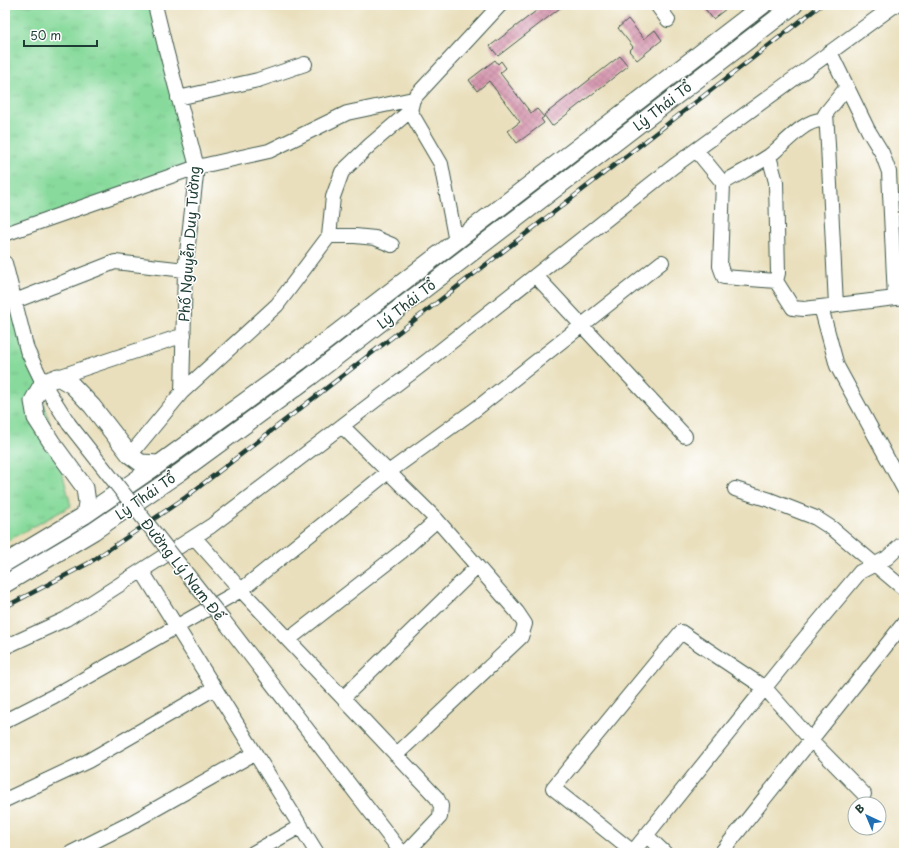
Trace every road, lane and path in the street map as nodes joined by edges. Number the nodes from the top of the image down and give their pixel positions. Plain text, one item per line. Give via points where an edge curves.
1 (155, 5) edge
2 (500, 5) edge
3 (657, 5) edge
4 (763, 5) edge
5 (794, 5) edge
6 (895, 5) edge
7 (668, 20) dead end
8 (830, 52) junction
9 (305, 64) dead end
10 (847, 87) junction
11 (178, 98) junction
12 (411, 105) junction
13 (826, 113) junction
14 (696, 150) junction
15 (769, 156) junction
16 (196, 166) junction
17 (723, 183) junction
18 (5, 234) edge
19 (329, 236) junction
20 (456, 242) junction
21 (392, 245) dead end
22 (662, 262) dead end
23 (5, 263) edge
24 (185, 270) junction
25 (536, 276) junction
26 (776, 281) junction
27 (899, 298) edge
28 (14, 301) junction
29 (836, 305) junction
30 (820, 307) junction
31 (582, 325) junction
32 (184, 335) junction
33 (51, 380) junction
34 (182, 392) junction
35 (342, 426) junction
36 (203, 433) junction
37 (685, 436) dead end
38 (214, 447) junction
39 (130, 455) junction
40 (159, 464) junction
41 (389, 472) junction
42 (735, 489) dead end
43 (904, 489) edge
44 (84, 516) junction
45 (437, 520) junction
46 (194, 537) junction
47 (904, 544) edge
48 (32, 547) junction
49 (5, 563) edge
50 (42, 563) junction
51 (874, 564) junction
52 (477, 567) junction
53 (142, 571) junction
54 (5, 584) edge
55 (904, 589) edge
56 (241, 590) junction
57 (904, 623) edge
58 (177, 627) junction
59 (288, 640) junction
60 (5, 647) edge
61 (215, 688) junction
62 (765, 688) junction
63 (343, 698) junction
64 (5, 721) edge
65 (811, 740) junction
66 (255, 753) junction
67 (396, 754) junction
68 (864, 794) dead end
69 (5, 800) edge
70 (301, 826) junction
71 (646, 835) junction
72 (632, 852) edge
73 (71, 853) edge
74 (253, 853) edge
75 (318, 853) edge
76 (402, 853) edge
77 (406, 853) edge
78 (665, 853) edge
79 (721, 853) edge

1 - 11 street, Phố Nguyễn Duy Tường
2 - 12 street
3 - 7 street
4 - 20 main road, Lý Thái Tổ
5 - 38 main road, Lý Thái Tổ via 316,372
6 - 8 street
8 - 10 street
8 - 14 street
9 - 11 street via 258,80
10 - 13 street
10 - 27 street via 882,153 889,172
11 - 16 street, Phố Nguyễn Duy Tường
12 - 16 street via 347,113 269,151
12 - 19 street via 342,172 333,197
12 - 20 street via 441,164
13 - 15 street via 822,120 803,128
13 - 29 street
14 - 17 street
14 - 25 street
15 - 17 street
15 - 26 street via 776,182
16 - 18 street
16 - 24 street, Phố Nguyễn Duy Tường
17 - 26 street via 720,266 724,277
19 - 21 street via 375,238
19 - 34 street via 277,305
20 - 36 main road, Lý Thái Tổ
22 - 31 street
23 - 28 street, Đường Lý Nam Đế
24 - 28 street via 115,262
24 - 32 street, Phố Nguyễn Duy Tường
25 - 31 street
25 - 35 street
26 - 30 street via 793,308
27 - 29 street
28 - 33 street, Đường Lý Nam Đế via 27,350
29 - 30 street
30 - 43 street via 837,366
31 - 37 street
31 - 41 street via 476,409
32 - 33 street
32 - 34 street, Phố Nguyễn Duy Tường
33 - 39 main road via 72,385 92,406
33 - 44 main road via 33,401 36,418 86,488 87,503
33 - 76 street, Đường Lý Nam Đế, bridge via 69,424 224,620
34 - 39 street
35 - 41 street
35 - 46 street
36 - 38 main road
36 - 40 main road, Lý Thái Tổ
38 - 50 main road, Lý Thái Tổ via 94,531
39 - 40 main road via 141,463
40 - 44 main road, Lý Thái Tổ
41 - 45 street
41 - 56 street
42 - 51 street via 816,518
44 - 48 main road, Lý Thái Tổ
45 - 52 street
45 - 59 street
46 - 53 street
46 - 56 street
47 - 51 street via 887,558
48 - 49 main road, Lý Thái Tổ
48 - 50 main road
50 - 54 main road, Lý Thái Tổ
51 - 55 street
51 - 62 street via 860,572
52 - 63 street
52 - 67 street via 525,624 521,637
53 - 58 street
53 - 60 street via 66,619
56 - 58 street
56 - 59 street
57 - 65 street
58 - 61 street
58 - 64 street
59 - 63 street
61 - 66 street
61 - 69 street via 88,761
62 - 65 street
62 - 71 street
62 - 72 street via 681,632 552,788
63 - 67 street
65 - 68 street
65 - 79 street
66 - 70 street
66 - 73 street via 127,826
67 - 77 street via 437,798 441,806 440,817
70 - 74 street
70 - 75 street
71 - 72 street
71 - 78 street

